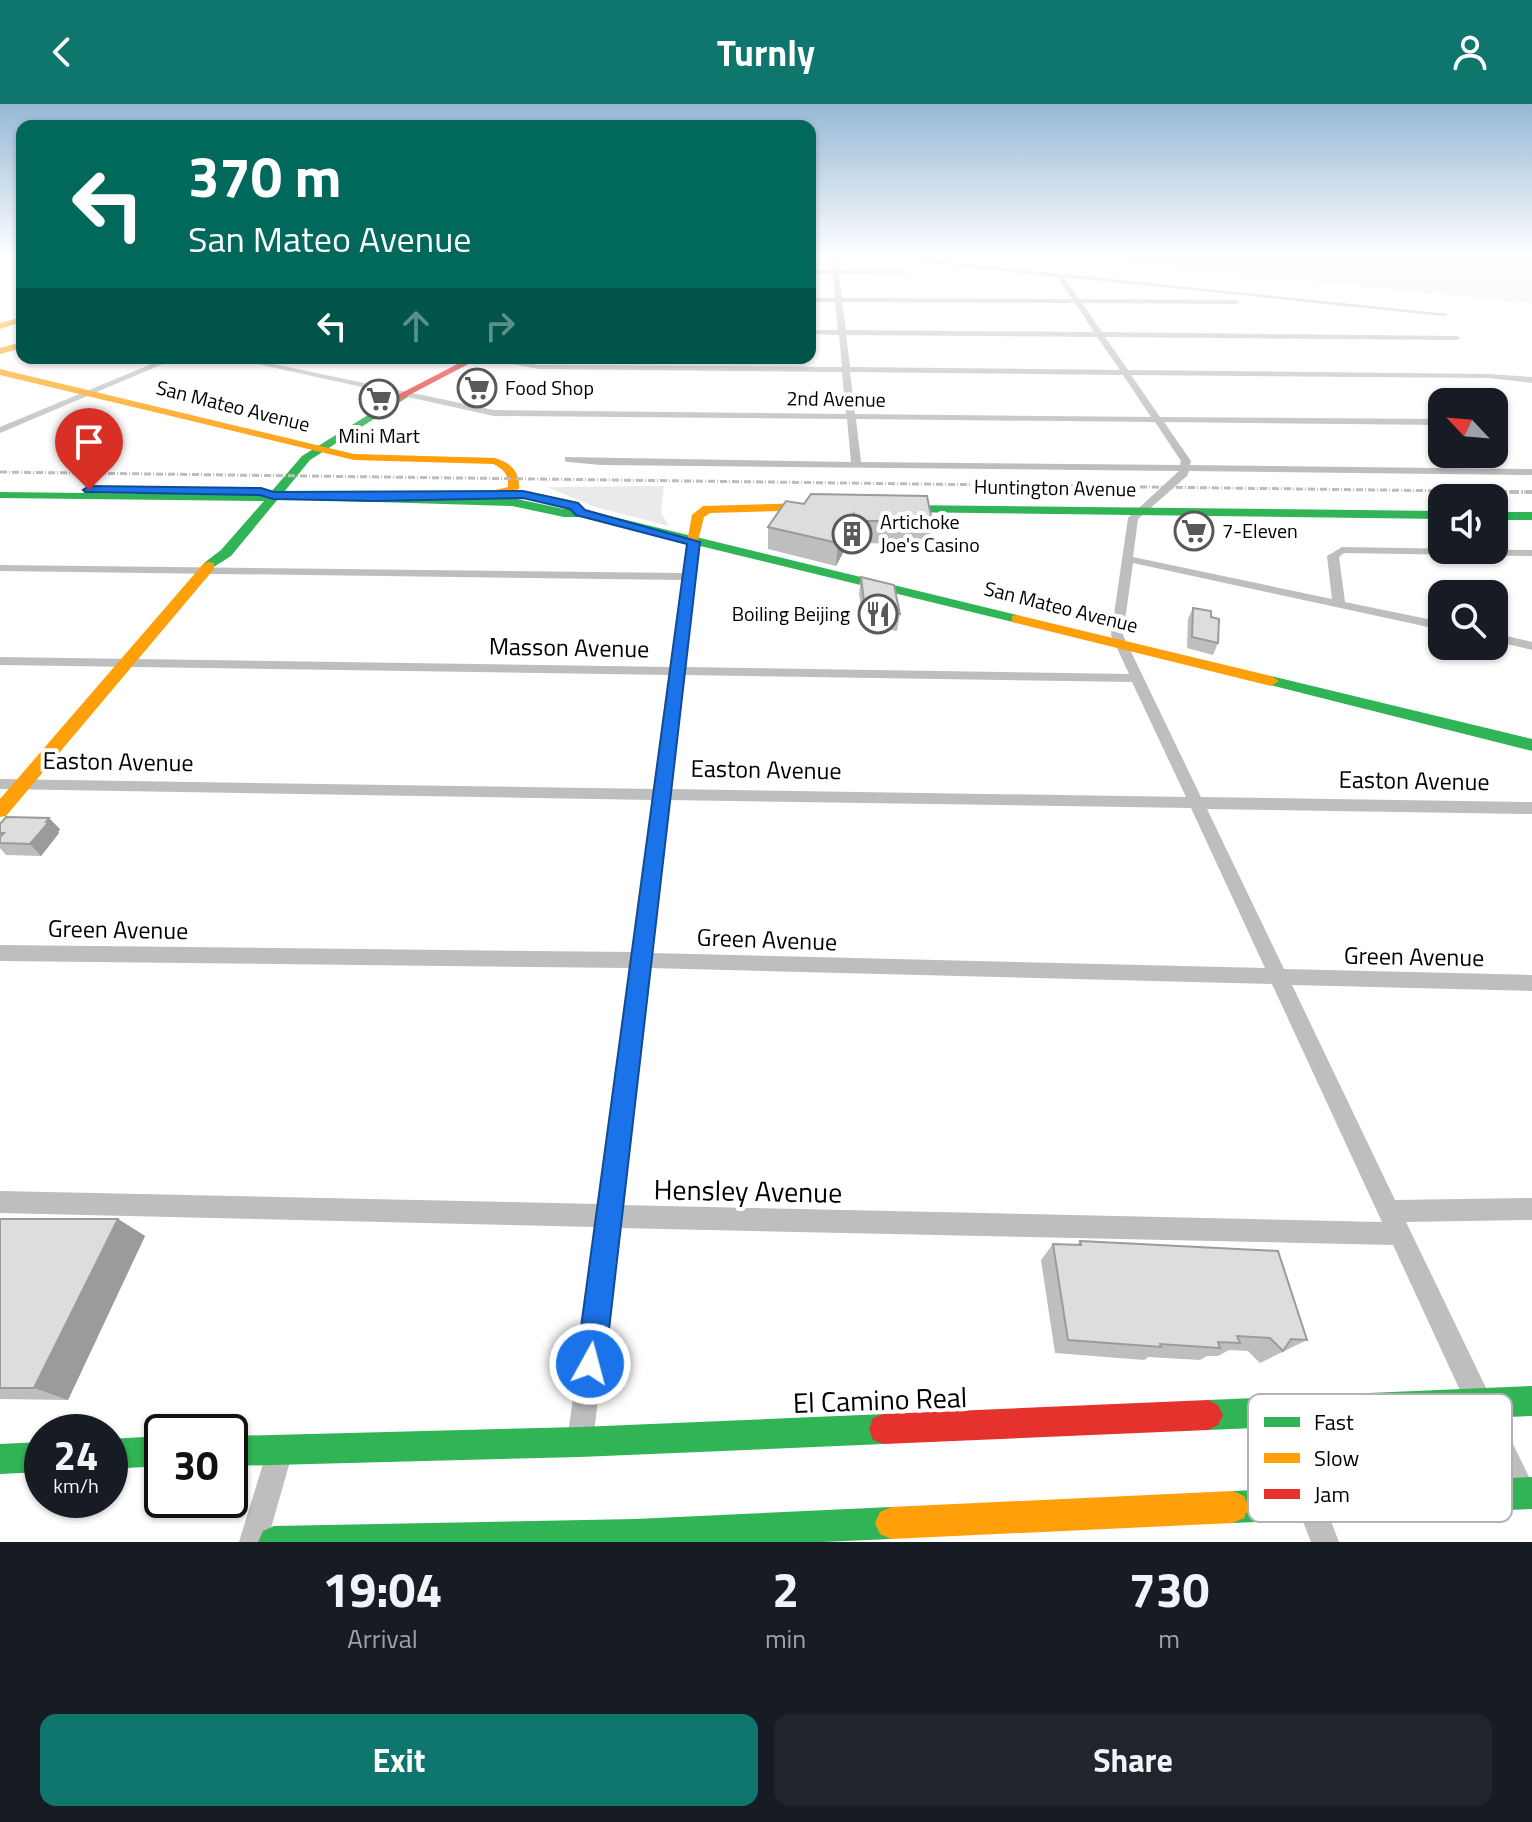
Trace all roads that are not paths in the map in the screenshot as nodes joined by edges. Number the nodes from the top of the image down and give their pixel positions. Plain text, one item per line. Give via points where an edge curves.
1 (841, 322) edge
2 (1091, 322) edge
3 (816, 332) edge
4 (842, 332) junction
5 (1100, 335) junction
6 (1457, 338) dead end
7 (158, 364) edge
8 (262, 364) edge
9 (464, 364) edge
10 (521, 364) edge
11 (846, 371) junction
12 (0, 372) edge
13 (1128, 375) junction
14 (1489, 376) junction
15 (1532, 380) edge
16 (1532, 386) edge
17 (89, 392) junction
18 (405, 395) junction
19 (851, 417) junction
20 (1159, 419) junction
21 (1428, 422) edge
22 (0, 430) edge
23 (310, 448) junction
24 (568, 459) dead end
25 (856, 464) junction
26 (1187, 467) junction
27 (1532, 472) edge
28 (0, 488) edge
29 (0, 495) edge
30 (263, 495) junction
31 (502, 495) junction
32 (830, 508) edge
33 (889, 508) edge
34 (1140, 512) junction
35 (1428, 515) edge
36 (1508, 516) edge
37 (1532, 516) edge
38 (693, 542) junction
39 (1532, 553) edge
40 (1129, 559) junction
41 (0, 568) edge
42 (204, 570) junction
43 (688, 577) junction
44 (1339, 603) junction
45 (1428, 623) edge
46 (1508, 640) edge
47 (1121, 644) junction
48 (1532, 646) edge
49 (0, 661) edge
50 (125, 663) junction
51 (677, 671) junction
52 (1137, 678) junction
53 (1532, 745) edge
54 (0, 784) edge
55 (22, 784) junction
56 (662, 792) junction
57 (1195, 801) junction
58 (1532, 808) edge
59 (0, 811) edge
60 (0, 953) edge
61 (640, 960) junction
62 (1276, 977) junction
63 (1532, 983) edge
64 (0, 1202) edge
65 (1532, 1209) edge
66 (1388, 1211) junction
67 (608, 1218) junction
68 (1399, 1234) junction
69 (1475, 1394) edge
70 (1532, 1401) edge
71 (1512, 1402) edge
72 (1248, 1414) edge
73 (580, 1442) junction
74 (280, 1450) junction
75 (248, 1451) edge
76 (24, 1458) edge
77 (0, 1459) edge
78 (1512, 1464) edge
79 (1528, 1494) edge
80 (1248, 1507) edge
81 (1318, 1522) edge
82 (253, 1542) edge
83 (274, 1542) edge
84 (1325, 1542) edge

1 - 4 street
2 - 5 street
3 - 4 street
4 - 5 street
4 - 11 street
5 - 6 street
5 - 13 street
7 - 17 street
8 - 18 street, 2nd Avenue
9 - 18 main road
10 - 11 street
11 - 13 street
11 - 19 street
12 - 17 main road, San Mateo Avenue
13 - 14 street
13 - 20 street
14 - 15 street
14 - 16 street
17 - 22 street
17 - 23 main road, San Mateo Avenue
18 - 19 street, 2nd Avenue via 494,413
18 - 23 main road
19 - 20 street, 2nd Avenue
19 - 25 street
20 - 21 street, 2nd Avenue
20 - 26 street
23 - 30 main road
23 - 31 main road, San Mateo Avenue via 359,458 489,460 515,475 513,489
24 - 25 street
25 - 26 street
26 - 27 street
26 - 34 street
28 - 30 main road
29 - 30 main road
30 - 31 main road
30 - 42 main road via 226,553
31 - 38 main road, San Mateo Avenue via 574,506 581,513
32 - 38 main road via 707,509 698,515
33 - 34 main road, Huntington Avenue
34 - 35 main road, Huntington Avenue
34 - 40 street via 1133,518
36 - 37 main road
38 - 43 street
38 - 47 main road, San Mateo Avenue
39 - 44 street via 1342,550 1333,556
40 - 44 street
40 - 47 street via 1117,635
41 - 42 street
42 - 43 street
42 - 50 main road
43 - 51 street
44 - 45 street
46 - 48 street
47 - 52 street
47 - 53 main road, San Mateo Avenue
49 - 50 street, Masson Avenue
50 - 51 street, Masson Avenue
50 - 55 main road
51 - 52 street, Masson Avenue
51 - 56 street
52 - 57 street
54 - 55 street, Easton Avenue
55 - 56 street, Easton Avenue
55 - 59 main road
56 - 57 street, Easton Avenue
56 - 61 street
57 - 58 street, Easton Avenue
57 - 62 street
60 - 61 street, Green Avenue
61 - 62 street, Green Avenue
61 - 67 street
62 - 63 street, Green Avenue
62 - 66 street
64 - 67 street, Hensley Avenue
65 - 66 street
66 - 68 street
67 - 68 street, Hensley Avenue
67 - 73 street
68 - 69 street
70 - 71 main road, El Camino Real
72 - 73 main road, El Camino Real
73 - 74 main road, El Camino Real
74 - 75 main road, El Camino Real
74 - 82 street
76 - 77 main road
78 - 79 street
80 - 83 main road via 567,1538
81 - 84 street

